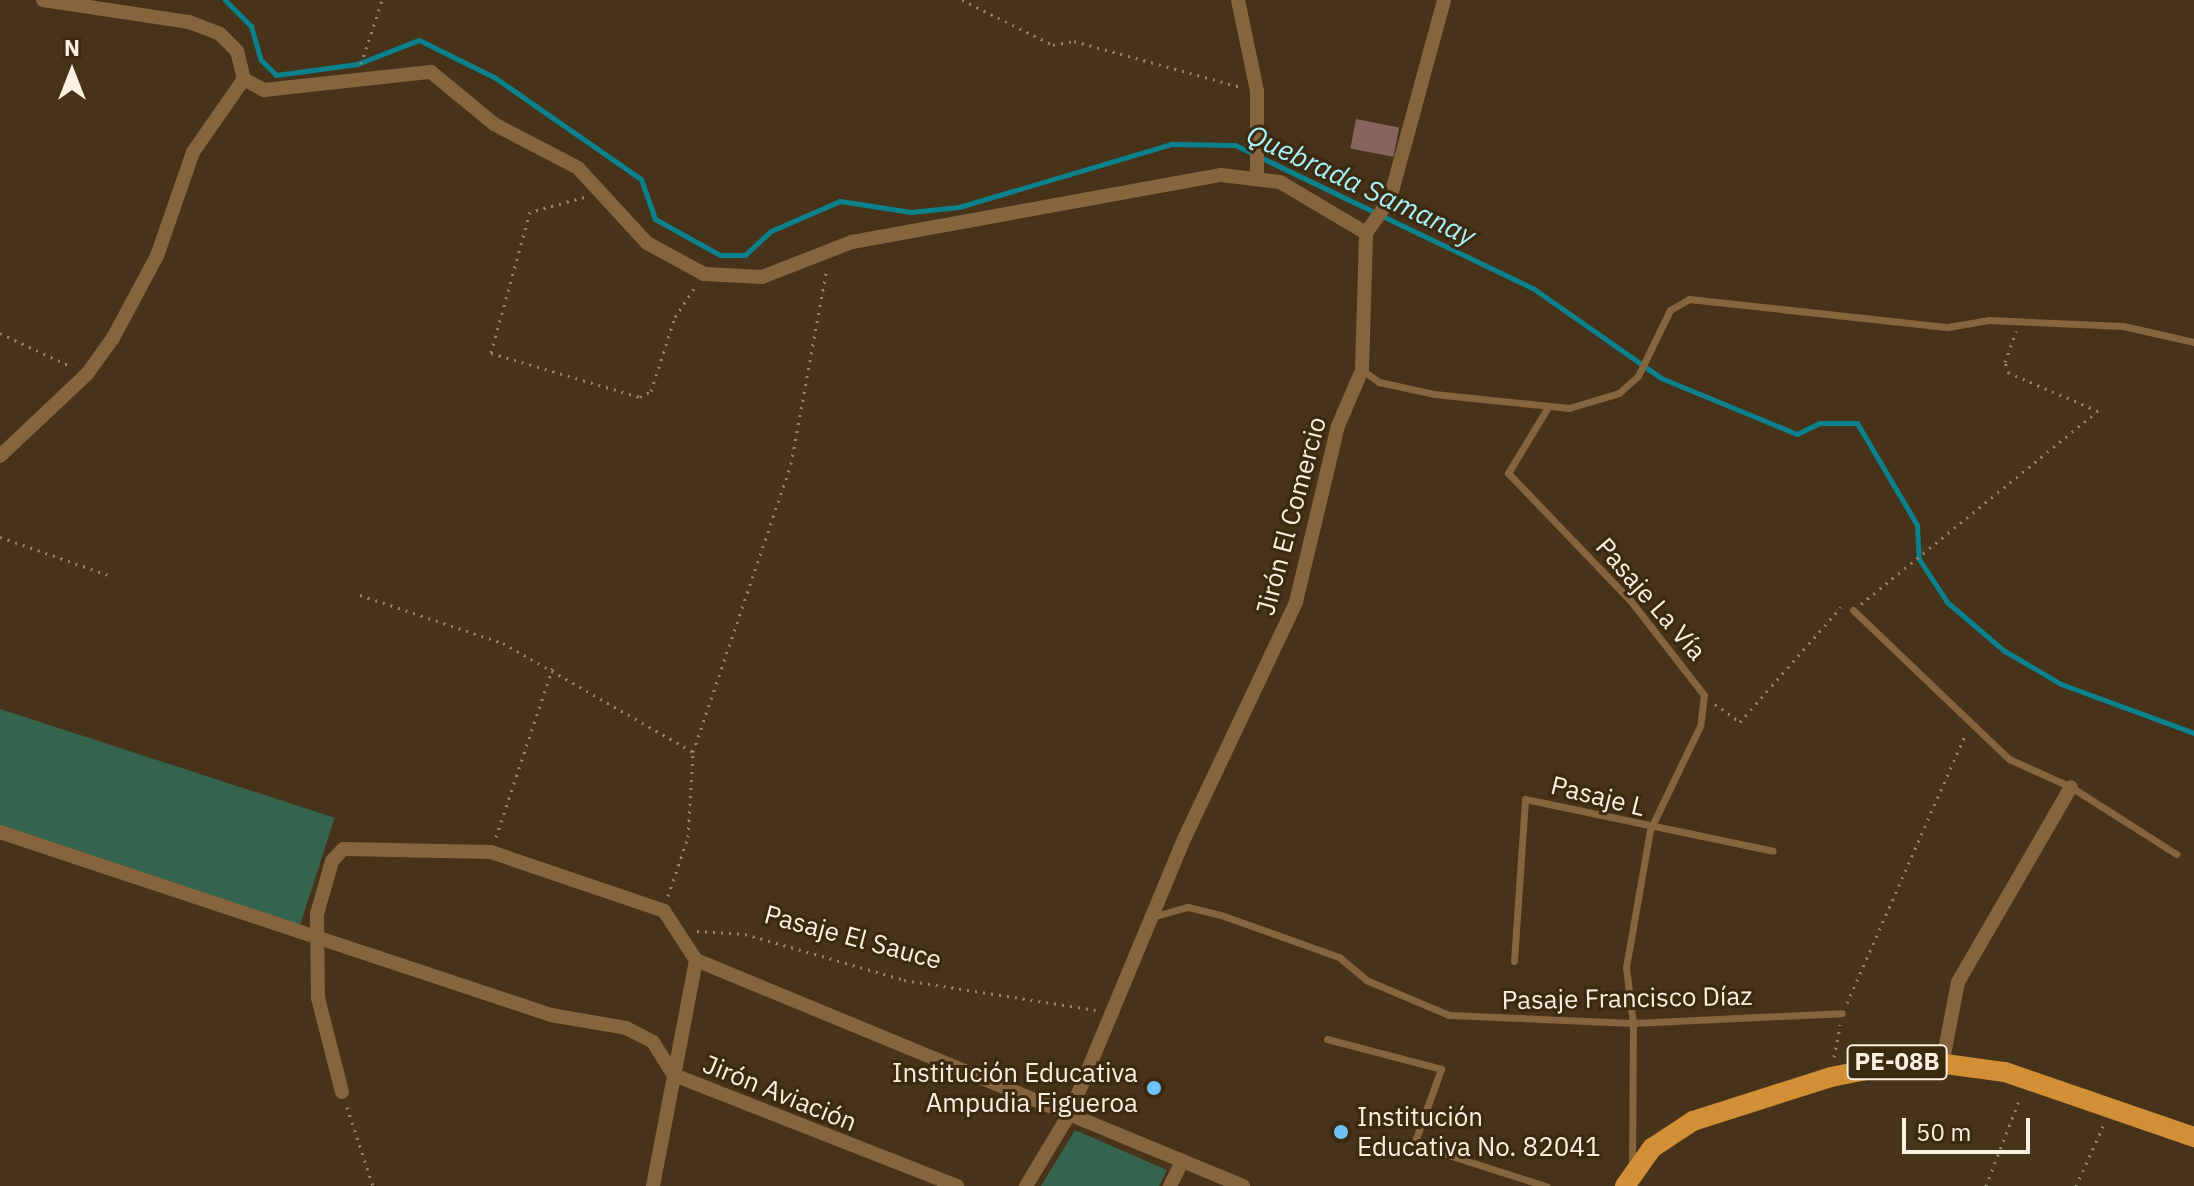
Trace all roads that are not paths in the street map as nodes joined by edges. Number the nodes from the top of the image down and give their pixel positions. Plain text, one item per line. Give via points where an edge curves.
1 (43, 0) edge
2 (1238, 0) edge
3 (1444, 0) edge
4 (244, 79) junction
5 (1258, 163) junction
6 (1370, 229) junction
7 (2194, 342) edge
8 (1362, 370) junction
9 (1548, 407) junction
10 (0, 456) edge
11 (1853, 610) road end
12 (2071, 787) junction
13 (1650, 830) junction
14 (0, 832) edge
15 (1773, 851) dead end
16 (2176, 854) dead end
17 (1150, 918) junction
18 (317, 937) junction
19 (696, 960) junction
20 (1514, 961) dead end
21 (1842, 1013) road end
22 (1633, 1023) junction
23 (1327, 1039) dead end
24 (1943, 1060) junction
25 (674, 1075) junction
26 (342, 1092) road end
27 (1070, 1113) junction
28 (2194, 1137) edge
29 (1182, 1161) junction
30 (1628, 1181) edge
31 (653, 1186) edge
32 (957, 1186) edge
33 (1026, 1186) edge
34 (1170, 1186) edge
35 (1243, 1186) edge
36 (1546, 1186) edge

1 - 4 street via 220,34 237,51
2 - 5 street via 1257,91
3 - 6 street via 1386,205
4 - 5 street via 264,90 431,72 494,124 578,168 647,243 704,274 762,277 830,251
4 - 10 street via 193,152 157,256 87,374
5 - 6 street
6 - 8 street, Jirón El Comercio
7 - 9 lane via 2123,326 1948,327 1689,299 1666,317 1654,354 1619,393
8 - 9 lane via 1379,382 1434,394
8 - 17 street, Jirón El Comercio via 1338,426 1284,634
9 - 13 lane, Pasaje La Vía via 1508,473 1630,600 1704,695 1700,726
11 - 12 lane via 1922,669 1970,725 2009,759
12 - 16 lane
12 - 24 street via 1958,982
13 - 15 lane, Pasaje L
13 - 20 lane, Pasaje L via 1525,799
13 - 22 lane, Pasaje La Vía via 1626,967
14 - 18 street
17 - 22 lane, Pasaje Francisco Díaz via 1188,907 1221,915 1339,957 1366,980 1449,1015
17 - 27 street, Jirón El Comercio
18 - 19 street via 332,861 343,849 491,852 664,911
18 - 25 street via 551,1015 626,1028 653,1042
18 - 26 street via 318,998
19 - 25 street
19 - 27 street
21 - 22 lane, Pasaje Francisco Díaz
22 - 30 lane, Pasaje La Vía
23 - 36 lane via 1441,1069 1414,1144
24 - 28 main road, PE-08B via 2027,1080
24 - 30 main road, PE-08B via 1831,1077 1693,1121 1652,1148
25 - 31 street
25 - 32 street, Jirón Aviación
27 - 29 street
27 - 33 street, Jirón El Comercio
29 - 34 street
29 - 35 street

